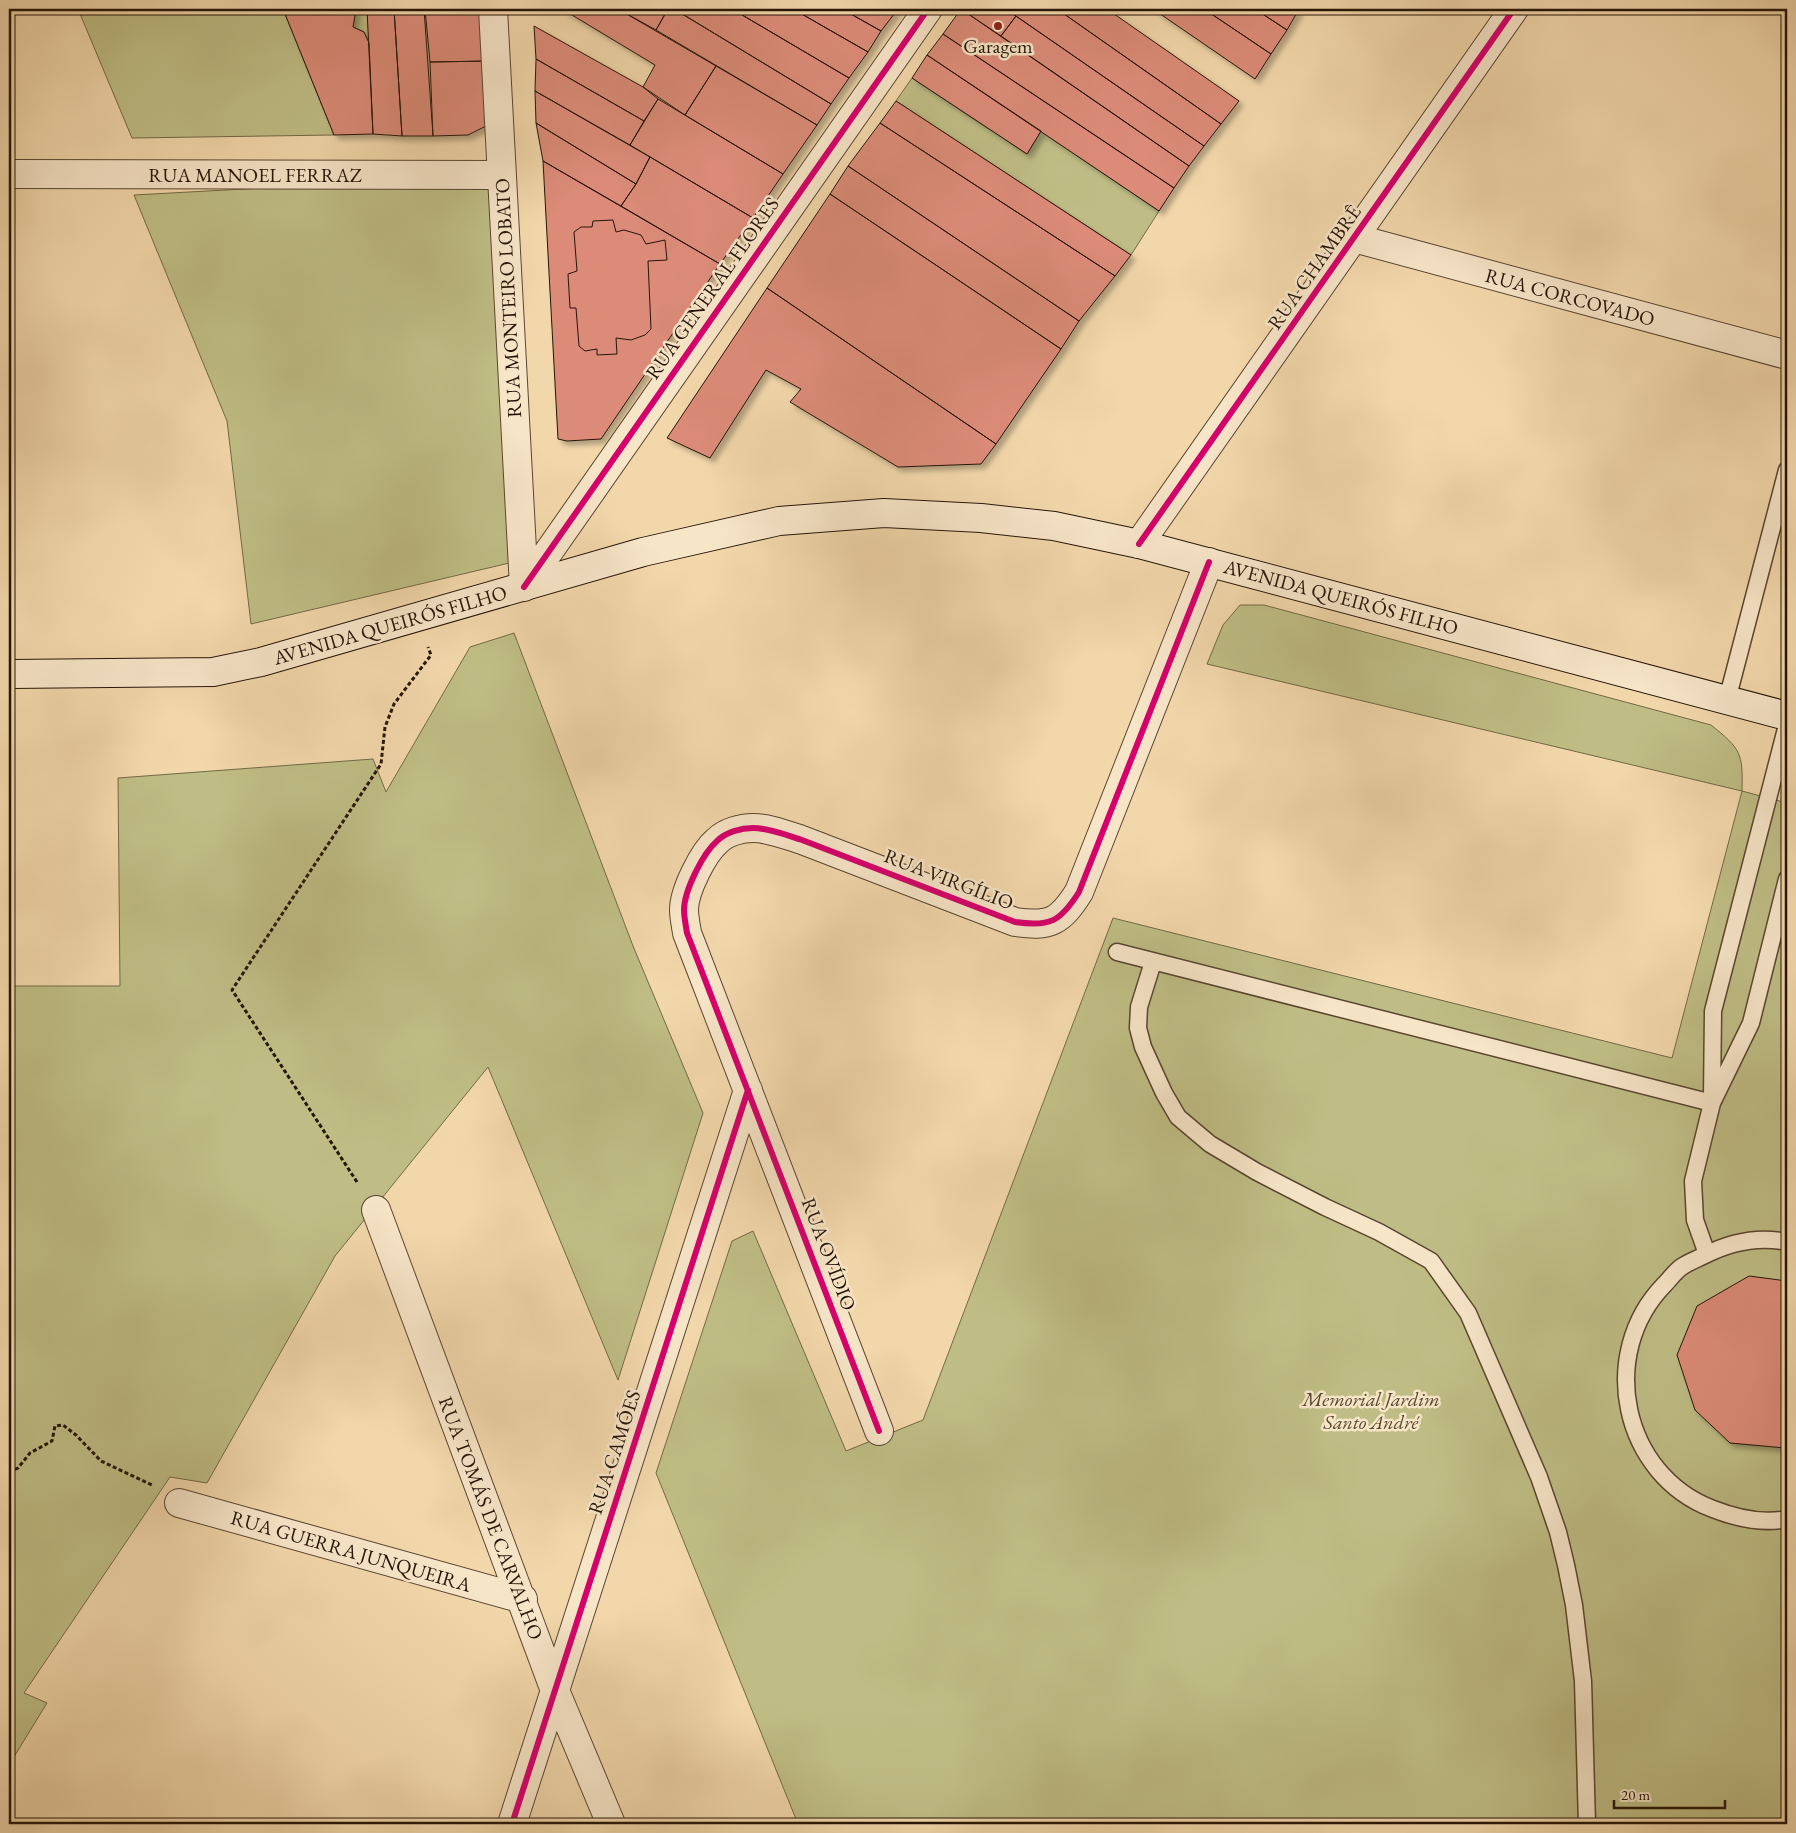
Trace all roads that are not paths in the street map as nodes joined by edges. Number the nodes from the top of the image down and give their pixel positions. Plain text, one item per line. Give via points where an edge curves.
1 (493, 9) edge
2 (928, 9) edge
3 (1514, 9) edge
4 (9, 174) edge
5 (502, 175) junction
6 (1354, 238) junction
7 (1787, 355) edge
8 (1787, 470) edge
9 (1139, 544) junction
10 (1209, 562) junction
11 (524, 587) junction
12 (9, 674) edge
13 (1727, 700) junction
14 (1787, 716) edge
15 (1787, 725) edge
16 (1787, 879) edge
17 (1117, 952) dead end
18 (1153, 962) junction
19 (748, 1090) junction
20 (1712, 1103) junction
21 (376, 1210) road end
22 (1787, 1242) edge
23 (1706, 1254) junction
24 (879, 1431) dead end
25 (179, 1503) road end
26 (1787, 1519) edge
27 (523, 1599) junction
28 (554, 1688) junction
29 (512, 1824) edge
30 (611, 1824) edge
31 (1587, 1824) edge

1 - 5 street, RUA MONTEIRO LOBATO
2 - 11 street, RUA GENERAL FLORES
3 - 6 street, RUA CHAMBRÊ
4 - 5 street, RUA MANOEL FERRAZ
5 - 11 street, RUA MONTEIRO LOBATO
6 - 7 street, RUA CORCOVADO
6 - 9 street, RUA CHAMBRÊ
8 - 13 lane
9 - 10 street, AVENIDA QUEIRÓS FILHO
9 - 11 street, AVENIDA QUEIRÓS FILHO via 1045,525 884,513 779,521 680,542
10 - 13 street, AVENIDA QUEIRÓS FILHO
10 - 19 street, RUA VIRGÍLIO via 1079,892 1066,913 1051,922 1033,925 1015,922 766,829 733,831 717,841 702,860 688,888 684,909 687,933
11 - 12 street, AVENIDA QUEIRÓS FILHO via 307,650 213,672
13 - 14 street, AVENIDA QUEIRÓS FILHO
15 - 20 lane via 1713,1011
16 - 20 lane via 1751,1023
17 - 18 lane
18 - 20 lane
18 - 31 lane via 1139,1007 1138,1028 1143,1047 1178,1117 1210,1144 1257,1172 1324,1208 1380,1232 1431,1261 1468,1313 1539,1476 1566,1565 1583,1681
19 - 24 street, RUA OVÍDIO
19 - 28 street, RUA CAMÕES
20 - 23 lane via 1693,1181 1696,1220
21 - 27 street, RUA TOMÁS DE CARVALHO
22 - 23 lane via 1770,1238 1742,1242 1724,1245
23 - 26 lane via 1682,1266 1649,1300 1630,1342 1624,1388 1635,1433 1659,1473 1695,1502 1738,1519
25 - 27 street, RUA GUERRA JUNQUEIRA
27 - 28 street, RUA TOMÁS DE CARVALHO
28 - 29 street, RUA CAMÕES
28 - 30 street, RUA TOMÁS DE CARVALHO

